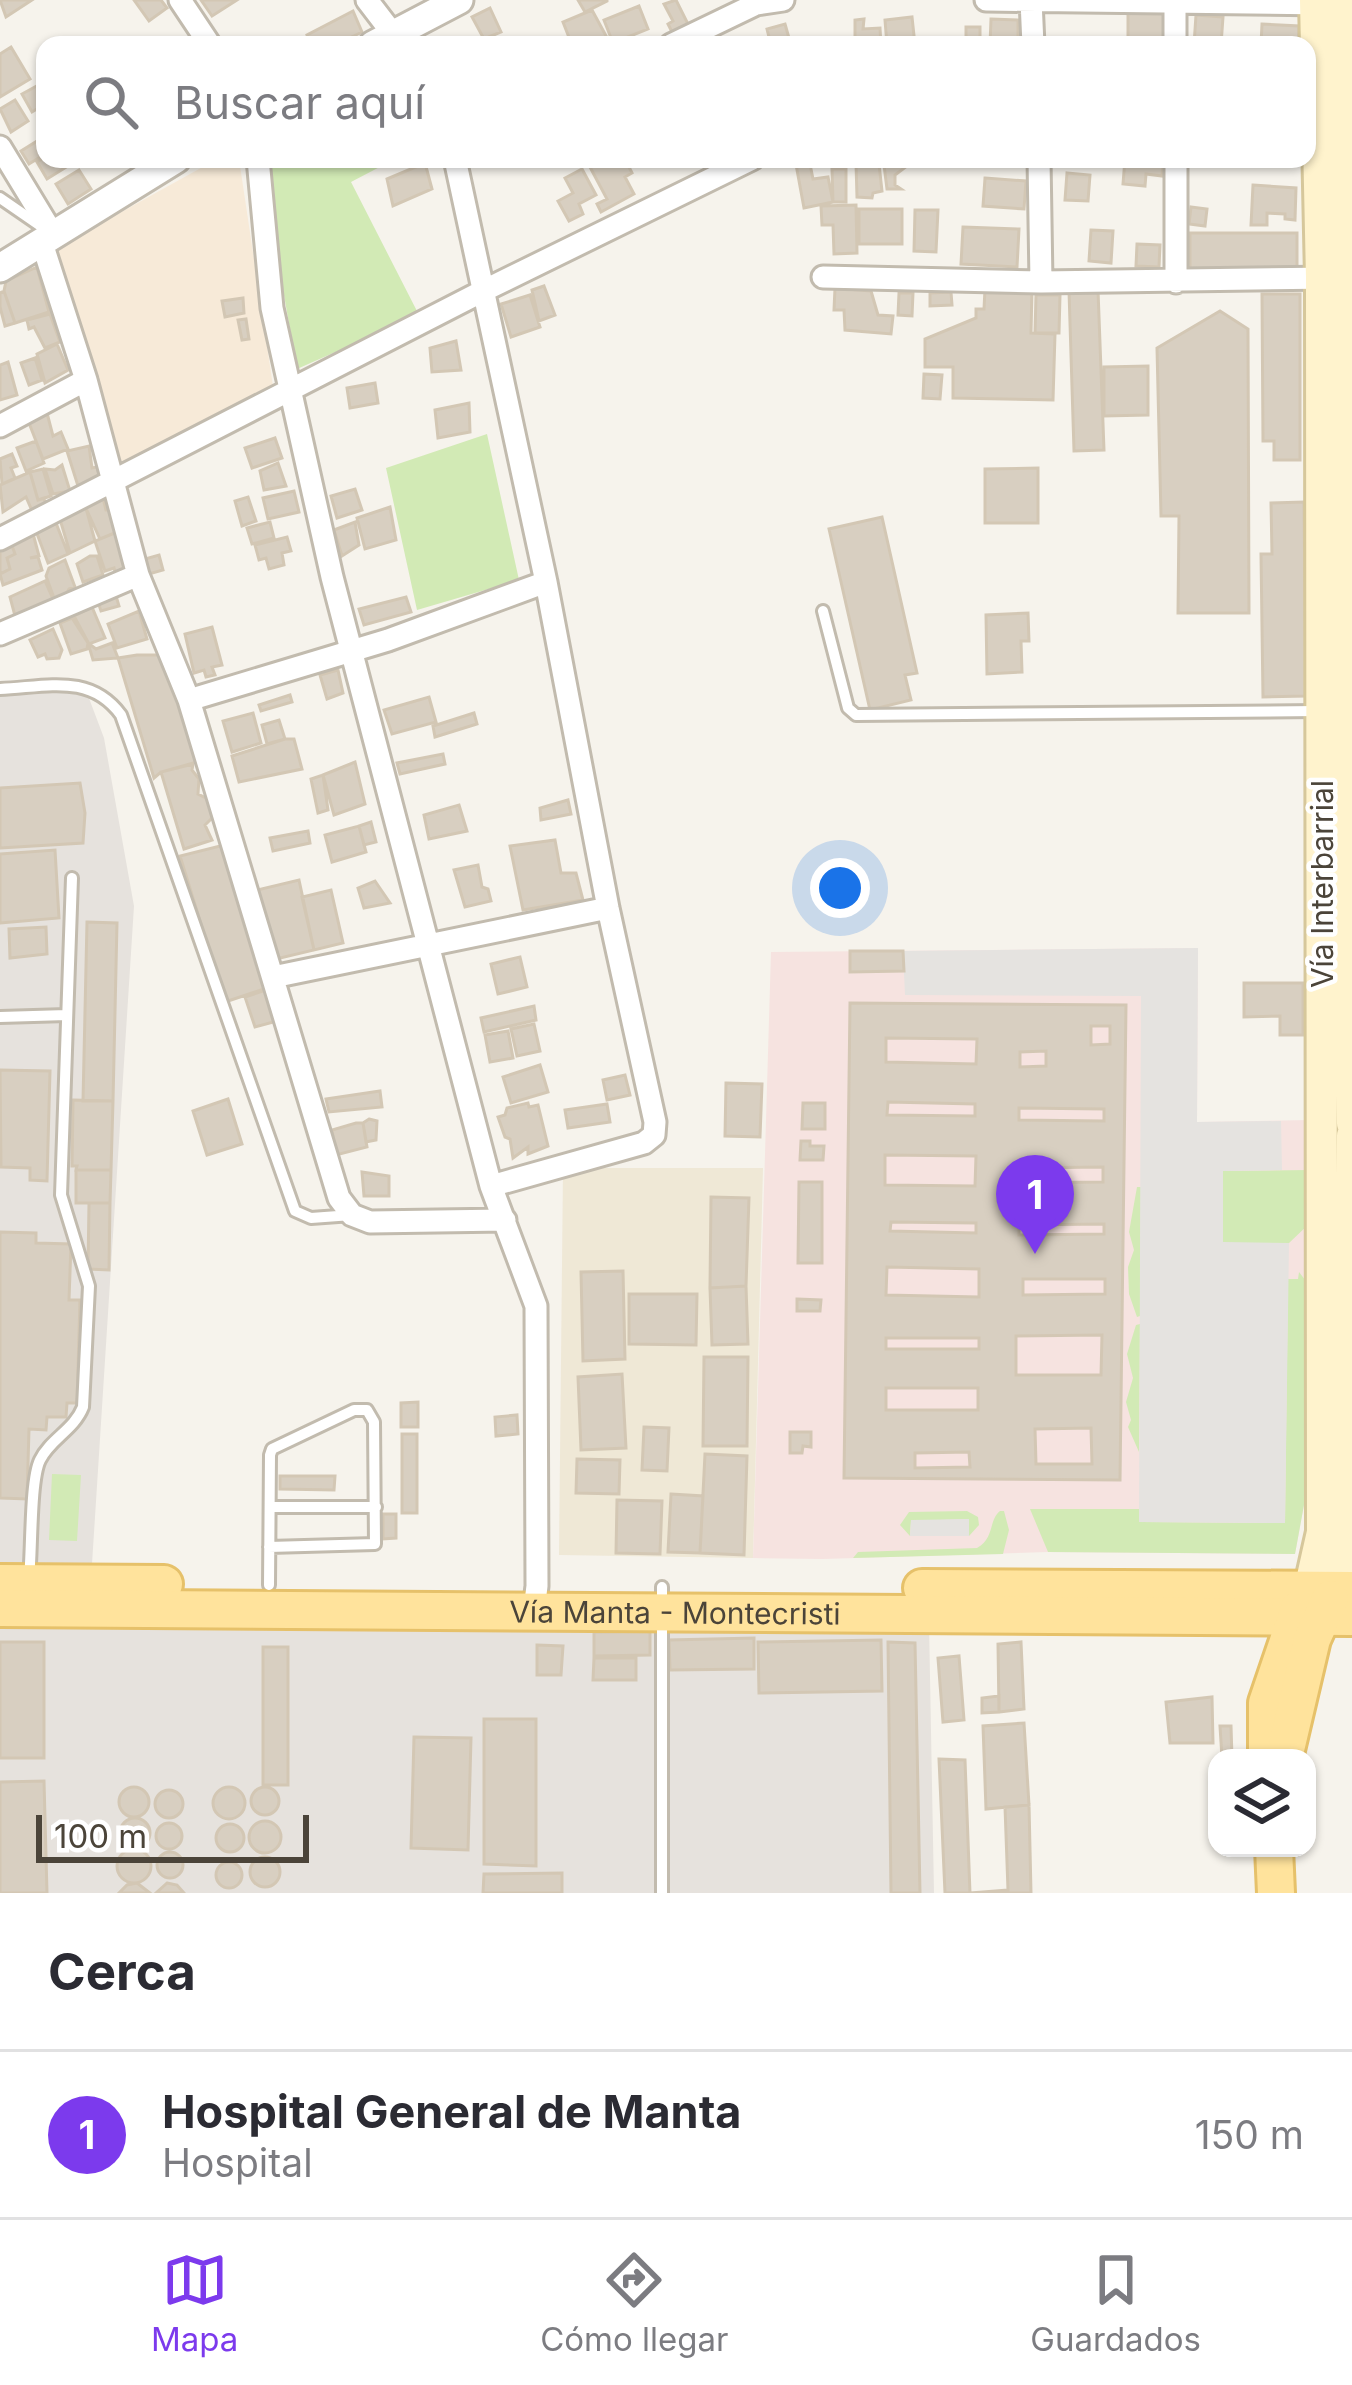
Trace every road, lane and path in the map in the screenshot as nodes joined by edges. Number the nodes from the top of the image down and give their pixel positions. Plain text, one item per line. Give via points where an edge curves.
1 (180, 0) edge
2 (367, 0) edge
3 (459, 0) edge
4 (783, 0) edge
5 (986, 0) edge
6 (1031, 2) edge
7 (1175, 2) edge
8 (1332, 2) edge
9 (204, 36) edge
10 (394, 36) edge
11 (399, 36) edge
12 (689, 36) edge
13 (1033, 36) edge
14 (1175, 36) edge
15 (0, 147) edge
16 (162, 168) edge
17 (259, 168) edge
18 (457, 168) edge
19 (734, 168) edge
20 (1039, 168) edge
21 (1175, 168) edge
22 (0, 199) edge
23 (48, 239) junction
24 (0, 268) edge
25 (823, 277) dead end
26 (1339, 278) edge
27 (1176, 281) junction
28 (1041, 282) junction
29 (481, 292) junction
30 (86, 380) junction
31 (290, 390) junction
32 (0, 426) edge
33 (114, 481) junction
34 (0, 539) edge
35 (138, 574) junction
36 (546, 581) junction
37 (824, 611) dead end
38 (0, 634) edge
39 (351, 651) junction
40 (0, 688) edge
41 (189, 700) junction
42 (1341, 711) edge
43 (72, 878) dead end
44 (608, 908) junction
45 (429, 943) junction
46 (273, 977) junction
47 (67, 1015) junction
48 (0, 1017) edge
49 (1352, 1123) edge
50 (1352, 1136) edge
51 (490, 1186) junction
52 (352, 1215) junction
53 (505, 1220) junction
54 (1336, 1253) edge
55 (376, 1507) junction
56 (270, 1508) junction
57 (269, 1547) junction
58 (269, 1585) junction
59 (14, 1596) edge
60 (536, 1598) junction
61 (662, 1598) junction
62 (1327, 1603) edge
63 (1230, 1617) junction
64 (1267, 1702) junction
65 (1267, 1749) edge
66 (1286, 1749) edge
67 (1274, 1857) edge
68 (662, 1893) edge
69 (1276, 1893) edge

1 - 9 street
2 - 10 street
3 - 11 street
4 - 12 street
5 - 6 street
6 - 7 street
6 - 13 street
7 - 8 street
7 - 14 street
8 - 26 main road, Vía Interbarrial
15 - 23 street
16 - 23 street
17 - 31 street via 272,308
18 - 29 street
19 - 29 street
20 - 28 street
21 - 27 street
22 - 23 lane
23 - 24 street
23 - 30 street
25 - 28 street
26 - 27 street
26 - 42 main road, Vía Interbarrial via 1333,480
27 - 28 street
29 - 31 street
29 - 36 street
30 - 32 street
30 - 33 street
31 - 33 street
31 - 39 street
33 - 34 street
33 - 35 street
35 - 38 street
35 - 41 street
36 - 39 street
36 - 44 street
37 - 42 lane via 856,715
39 - 41 street
39 - 45 street
40 - 52 lane via 84,686 106,695 121,715 296,1211
41 - 46 street
42 - 49 main road, Vía Interbarrial
42 - 54 main road, Vía Interbarrial
43 - 47 lane
44 - 45 street
44 - 51 street via 654,1135
45 - 46 street
45 - 51 street
46 - 52 street via 339,1198
47 - 48 lane
47 - 59 lane via 61,1195 90,1308 83,1407 38,1466
50 - 54 main road, Vía Interbarrial
51 - 53 street
52 - 53 street via 370,1222
53 - 60 street via 536,1306
54 - 62 main road, Vía Interbarrial via 1349,1535
55 - 56 lane
55 - 56 lane via 374,1422 361,1408 272,1449
55 - 57 lane via 373,1546
56 - 57 lane
57 - 58 lane
58 - 59 main road, Vía Manta - Montecristi
58 - 60 main road, Vía Manta - Montecristi
59 - 60 main road, Vía Manta - Montecristi
60 - 61 main road, Vía Manta - Montecristi
61 - 62 main road, Vía Manta - Montecristi
61 - 63 main road, Vía Manta - Montecristi
61 - 68 lane
62 - 63 main road, Vía Manta - Montecristi
62 - 64 main road, Vía Interbarrial
62 - 66 main road, Vía Interbarrial
63 - 64 main road via 1254,1649
64 - 65 main road, Vía Interbarrial
67 - 69 main road

